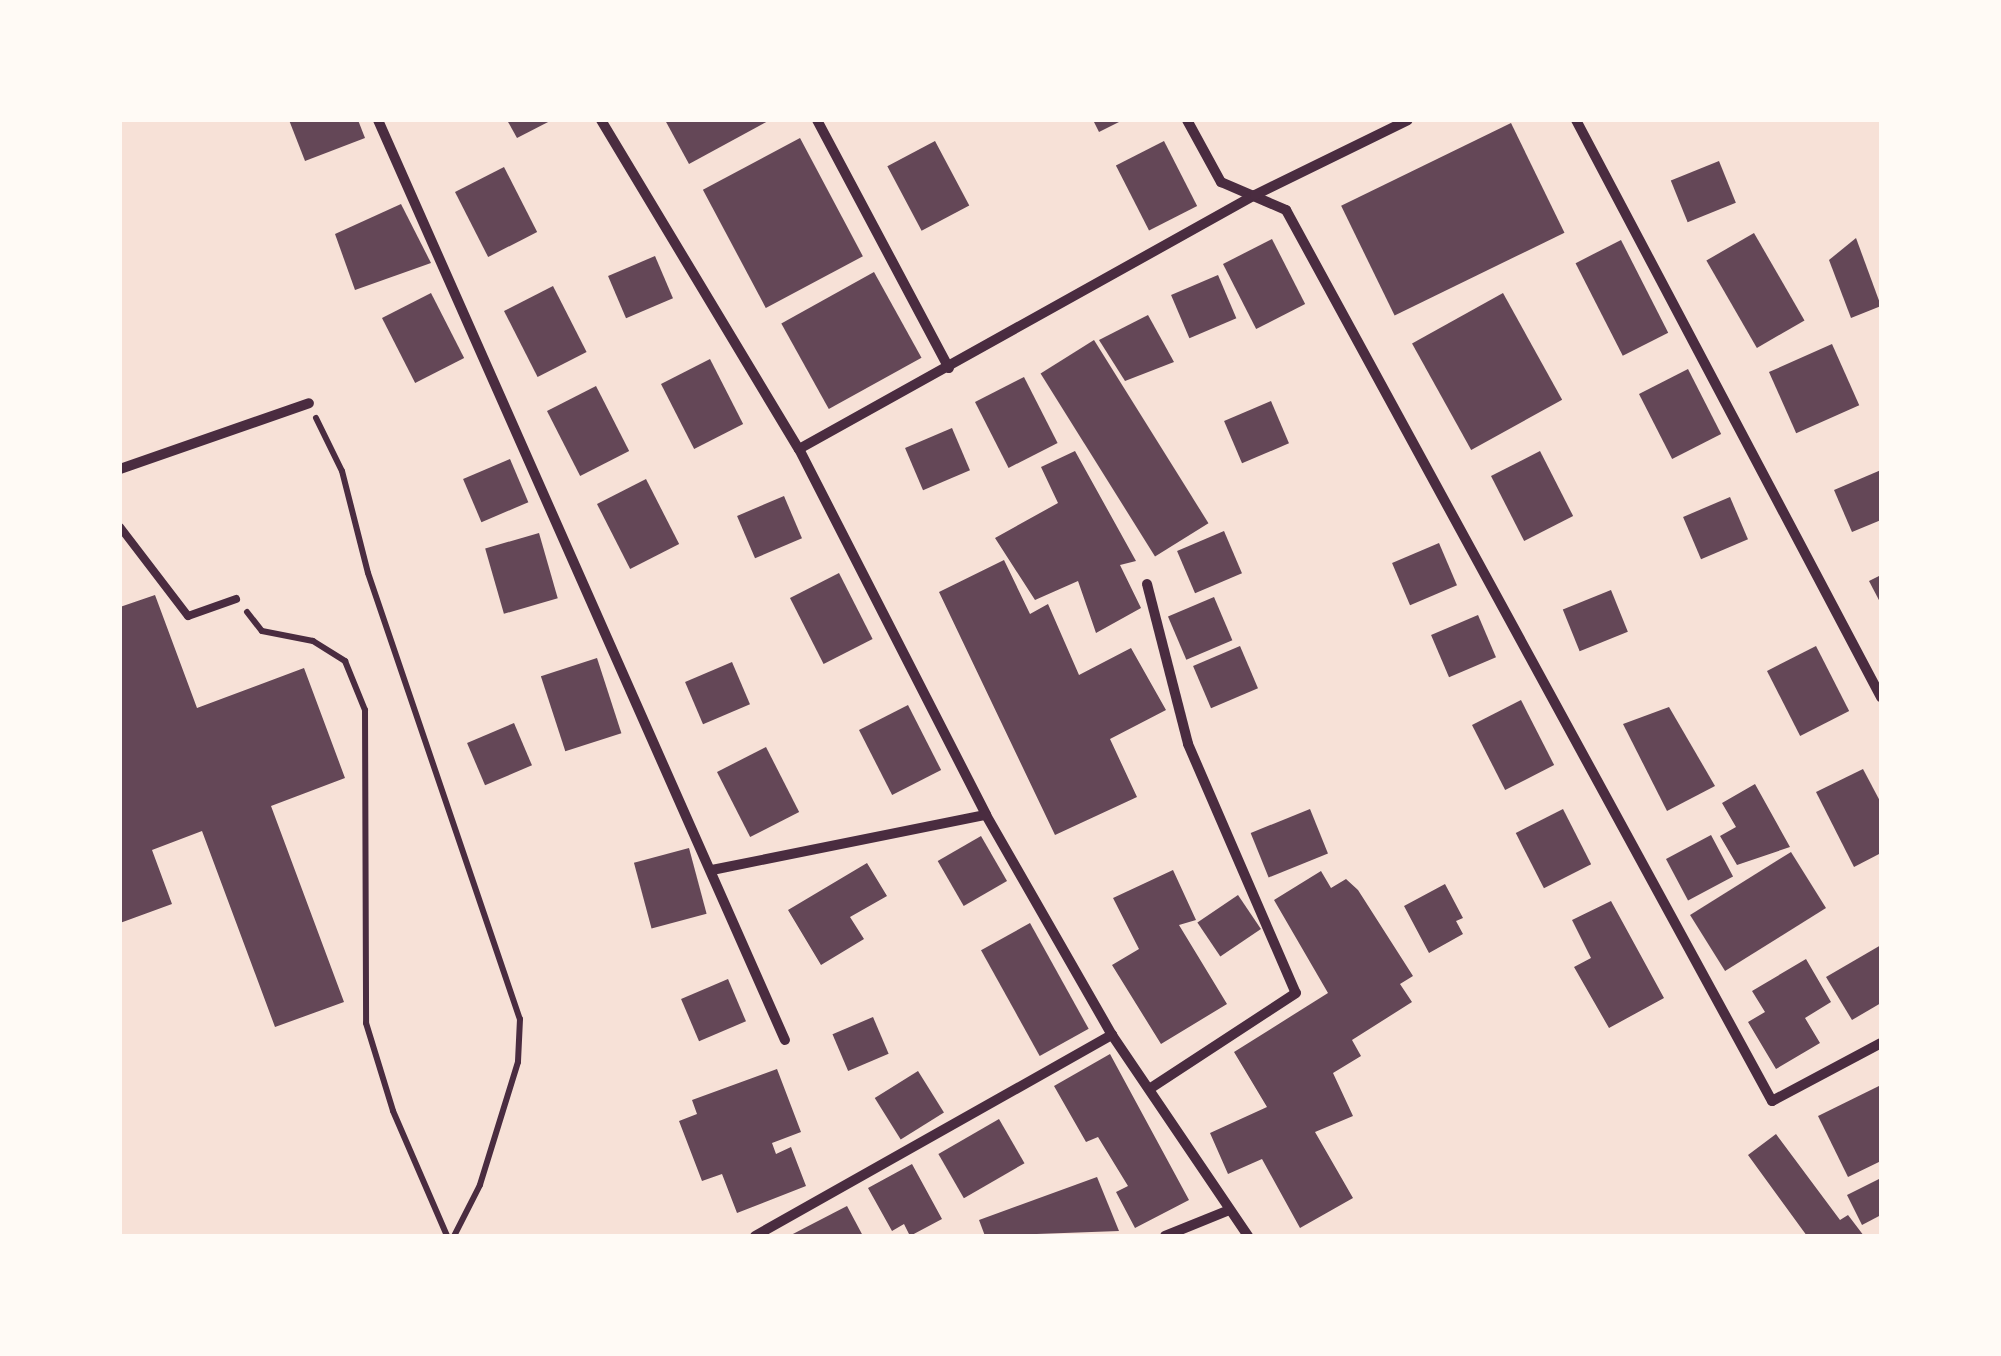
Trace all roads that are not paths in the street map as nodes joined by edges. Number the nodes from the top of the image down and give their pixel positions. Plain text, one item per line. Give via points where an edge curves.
1 (378, 120) edge
2 (601, 120) edge
3 (818, 120) edge
4 (1187, 120) edge
5 (1408, 120) edge
6 (1576, 120) edge
7 (1255, 195) junction
8 (949, 368) junction
9 (310, 404) road end
10 (799, 449) junction
11 (120, 469) edge
12 (120, 527) edge
13 (1147, 584) dead end
14 (236, 599) road end
15 (1881, 697) edge
16 (986, 814) junction
17 (712, 870) junction
18 (1112, 1034) junction
19 (785, 1040) dead end
20 (1881, 1042) edge
21 (1150, 1088) junction
22 (1227, 1211) junction
23 (755, 1236) edge
24 (1164, 1236) edge
25 (1248, 1236) edge

1 - 17 street
2 - 10 street
3 - 8 street
4 - 7 street via 1221,182
5 - 7 street
6 - 15 street
7 - 8 street
7 - 20 street via 1286,210 1772,1101
8 - 10 street
9 - 11 street
10 - 16 street
12 - 14 lane via 188,616
13 - 21 street via 1188,744 1296,993
16 - 17 street
16 - 18 street
17 - 19 street
18 - 21 street
18 - 23 street
21 - 22 street
22 - 24 street
22 - 25 street

